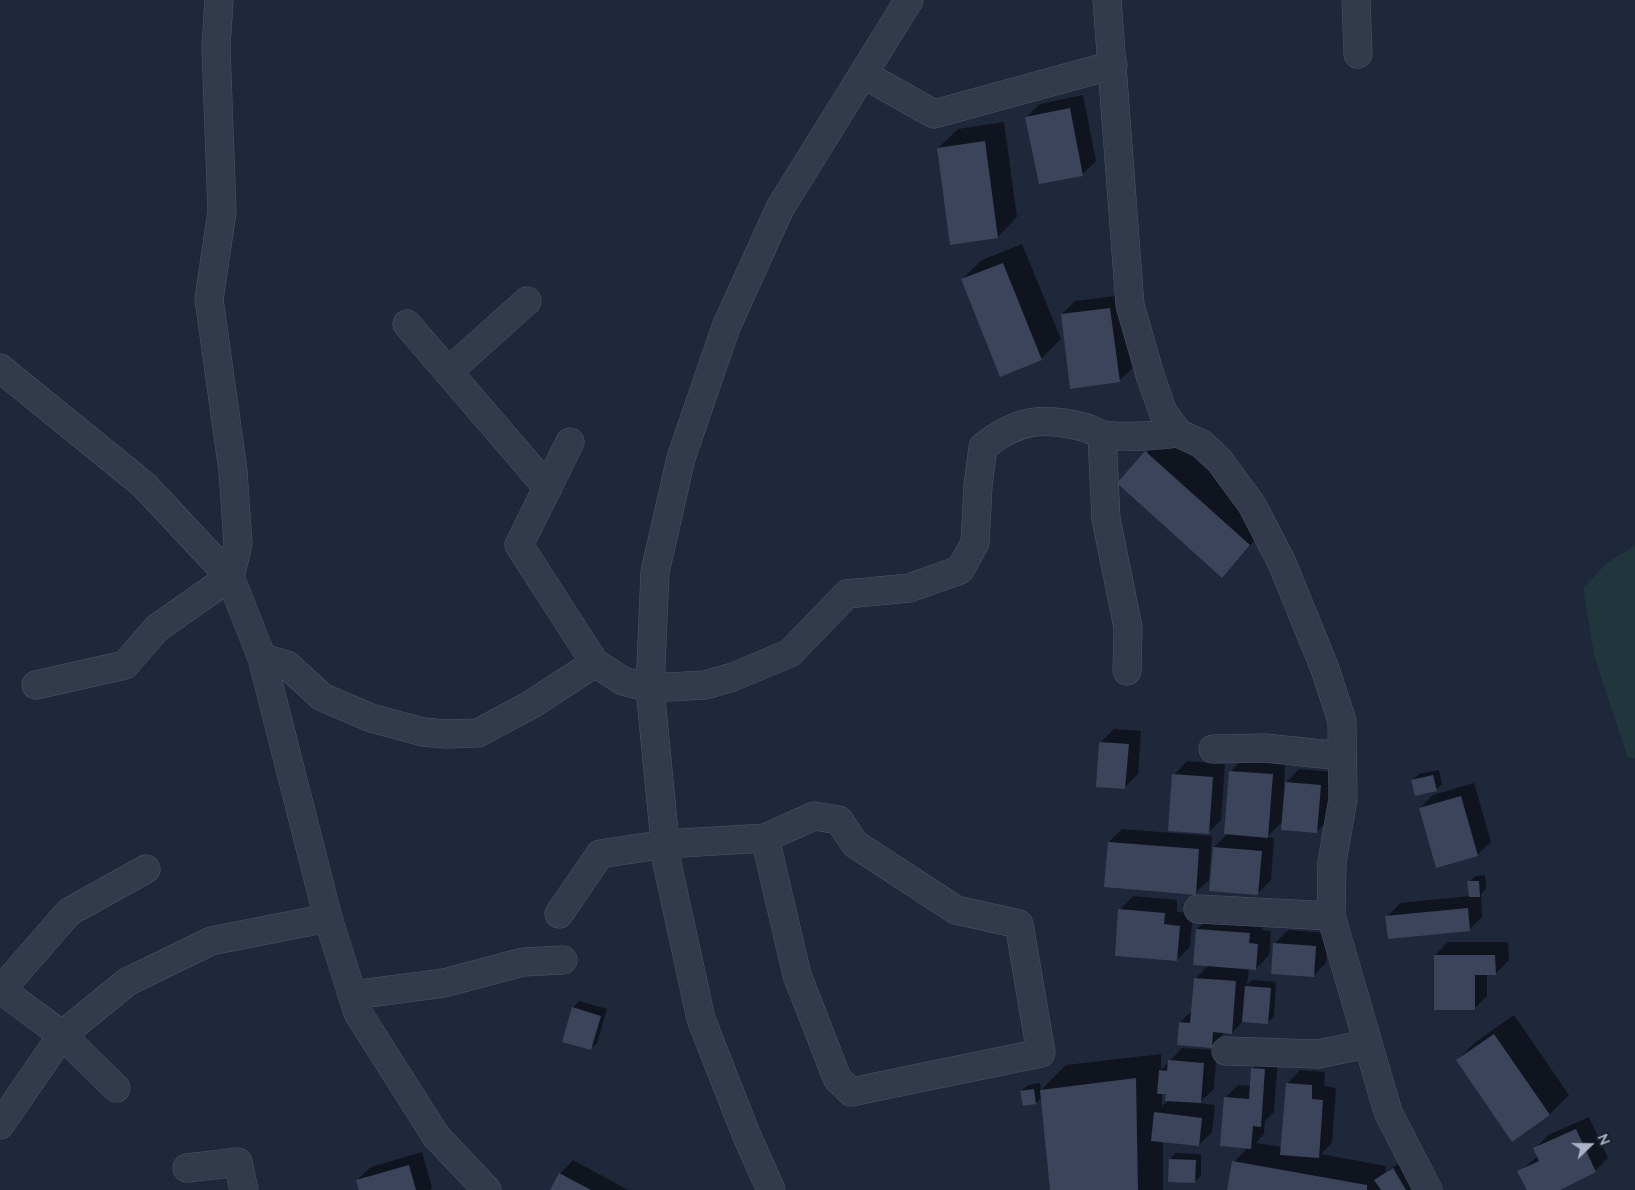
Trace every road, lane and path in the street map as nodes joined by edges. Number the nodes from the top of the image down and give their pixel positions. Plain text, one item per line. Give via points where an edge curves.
1 (219, 0) edge
2 (909, 0) edge
3 (1107, 0) edge
4 (1356, 0) edge
5 (1358, 54) dead end
6 (1113, 65) junction
7 (863, 74) junction
8 (527, 301) dead end
9 (407, 324) dead end
10 (0, 368) edge
11 (448, 372) junction
12 (1178, 433) junction
13 (1102, 435) junction
14 (570, 442) dead end
15 (548, 488) junction
16 (230, 576) junction
17 (262, 658) junction
18 (595, 663) junction
19 (1127, 671) dead end
20 (36, 685) dead end
21 (650, 688) junction
22 (1213, 749) dead end
23 (1342, 756) junction
24 (765, 838) junction
25 (666, 844) junction
26 (146, 869) dead end
27 (1198, 909) dead end
28 (559, 914) dead end
29 (1331, 916) junction
30 (328, 918) junction
31 (563, 960) dead end
32 (1, 989) edge
33 (352, 995) junction
34 (62, 1035) junction
35 (1367, 1044) junction
36 (1226, 1051) dead end
37 (116, 1088) dead end
38 (0, 1124) edge
39 (187, 1168) dead end
40 (244, 1190) edge
41 (487, 1190) edge
42 (772, 1190) edge
43 (1428, 1190) edge

1 - 16 street via 216,47 222,212 209,299 233,471 238,544
2 - 7 street
3 - 6 street
4 - 5 street
6 - 7 street via 934,114
6 - 12 street via 1130,305 1163,412
7 - 21 street via 780,208 726,327 681,458 655,572
8 - 11 street
9 - 11 street
10 - 16 street via 144,485
11 - 15 street
12 - 13 street via 1146,437
12 - 23 street via 1202,444 1220,460 1252,505 1282,563 1305,616 1342,721
13 - 19 street via 1106,519 1128,627
13 - 21 street via 1088,428 1050,421 1030,422 1002,431 983,447 974,543 960,570 910,588 847,594 790,653 733,677 705,685
14 - 15 street
15 - 18 street via 519,545
16 - 17 street
16 - 20 street via 157,628 125,665
17 - 18 street via 287,665 322,697 371,718 423,732 446,734 478,733 532,704
17 - 30 street
18 - 21 street via 623,681
21 - 25 street
22 - 23 street via 1265,748
23 - 29 street via 1343,799 1332,862
24 - 24 street via 814,816 839,820 855,844 956,910 1019,924 1041,1053 851,1092 837,1078 797,975
24 - 25 street
25 - 28 street via 600,854
25 - 42 street via 667,863 701,1019 746,1134
26 - 32 street via 69,912
27 - 29 street
29 - 35 street
30 - 33 street
30 - 34 street via 211,941 127,982
31 - 33 street via 523,962 444,982
32 - 34 street
33 - 41 street via 358,1013 436,1136
34 - 37 street
34 - 38 street
35 - 36 street via 1318,1054
35 - 43 street via 1388,1112
39 - 40 street via 238,1162

